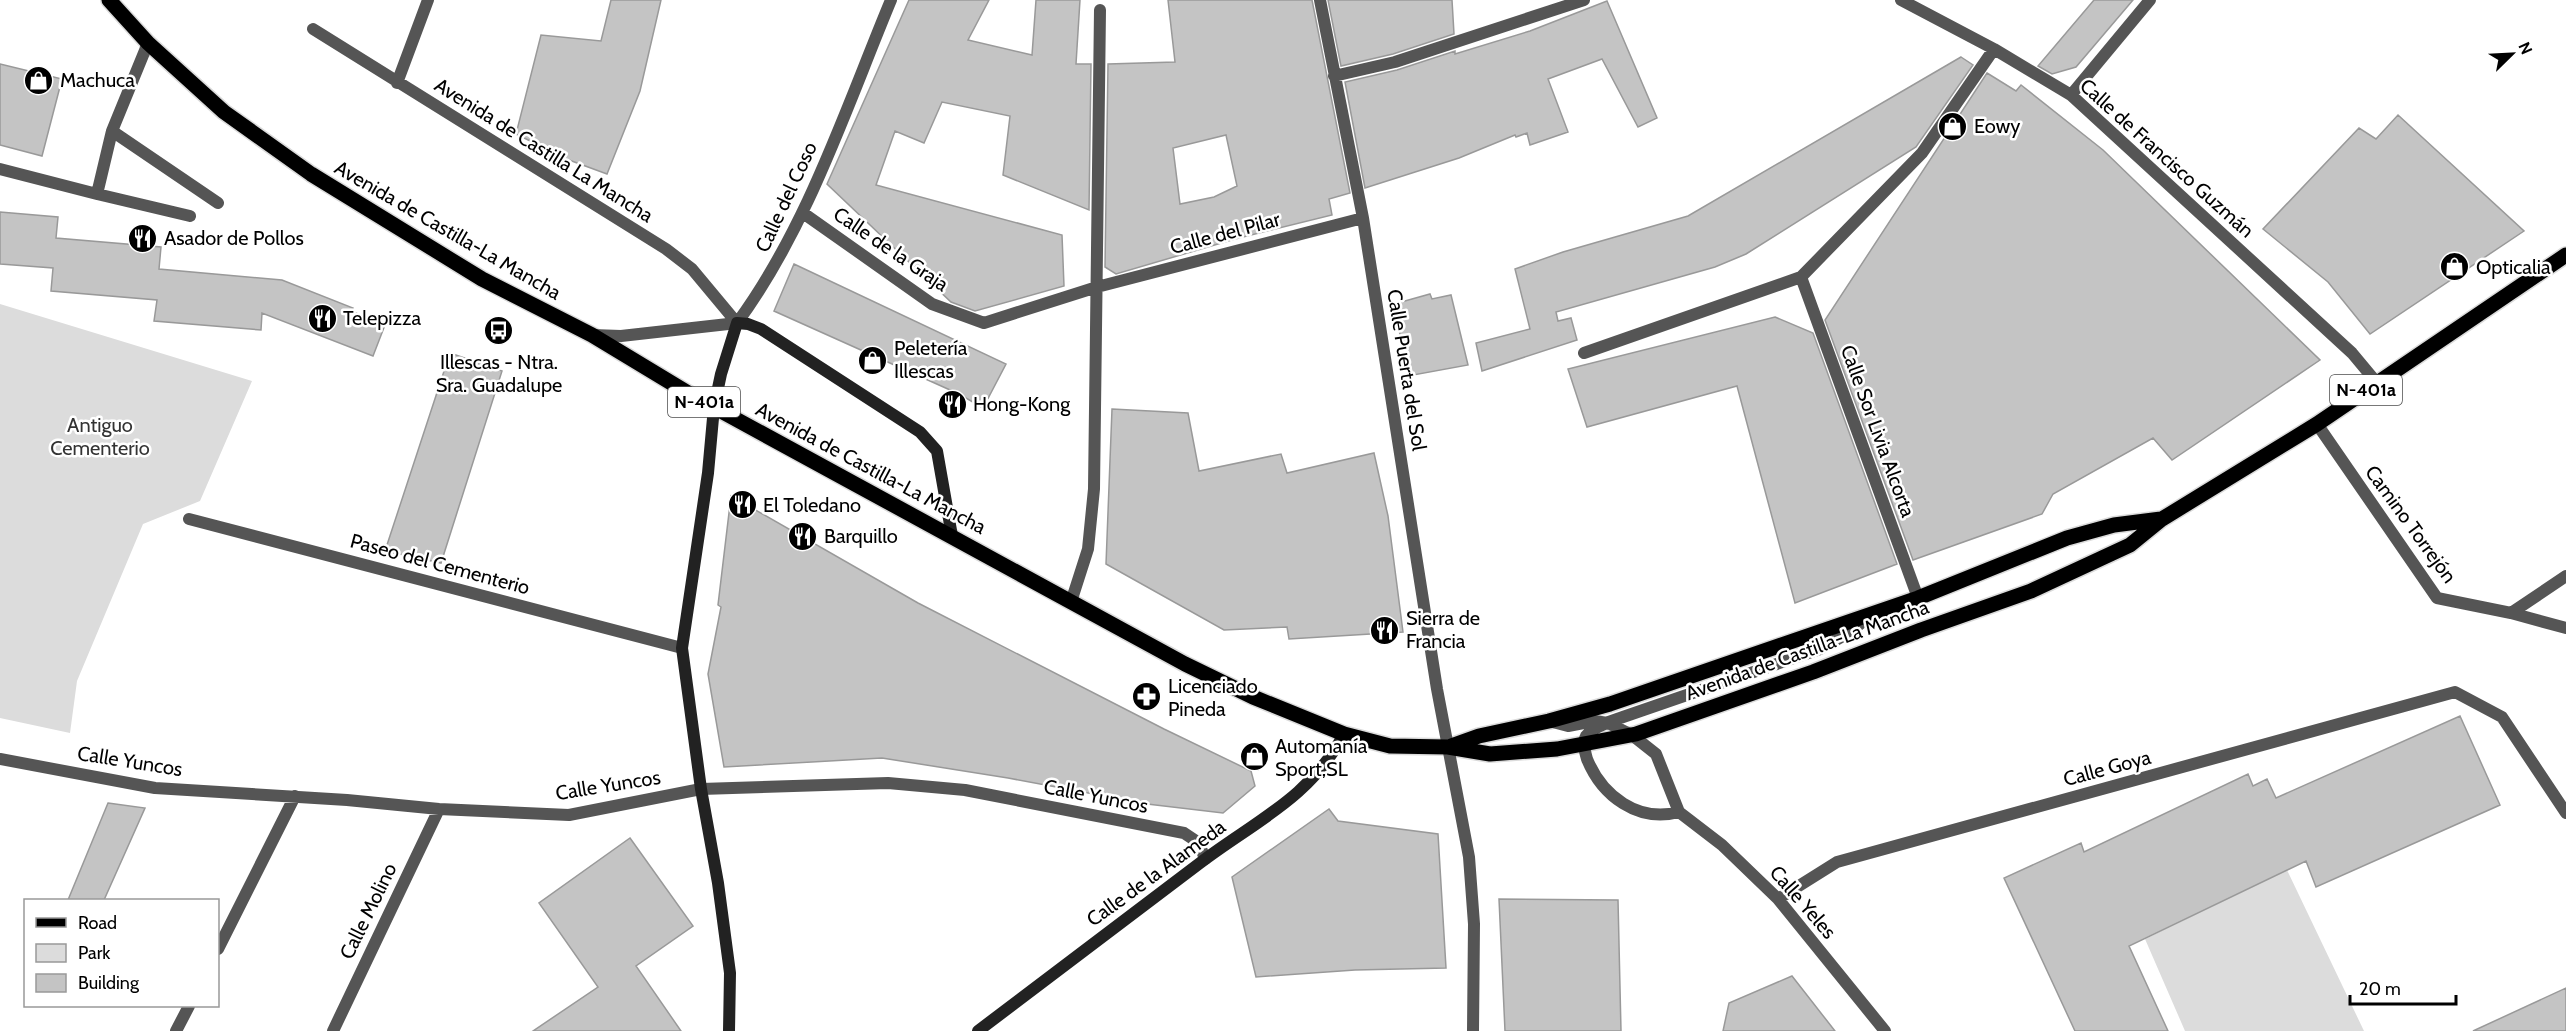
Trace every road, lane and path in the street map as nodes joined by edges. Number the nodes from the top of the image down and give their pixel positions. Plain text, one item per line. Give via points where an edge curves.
1 (109, 0) edge
2 (428, 0) edge
3 (891, 0) edge
4 (1320, 0) edge
5 (1584, 0) edge
6 (1901, 0) edge
7 (2150, 0) edge
8 (1100, 10) dead end
9 (313, 29) dead end
10 (148, 43) junction
11 (1994, 49) junction
12 (1334, 76) junction
13 (397, 83) junction
14 (2071, 95) junction
15 (112, 131) junction
16 (0, 169) edge
17 (98, 194) junction
18 (218, 203) dead end
19 (803, 213) junction
20 (190, 216) dead end
21 (1363, 218) junction
22 (2566, 255) edge
23 (1801, 277) junction
24 (1096, 287) junction
25 (737, 323) junction
26 (592, 335) junction
27 (1584, 353) dead end
28 (2377, 383) junction
29 (714, 407) junction
30 (2317, 424) junction
31 (189, 519) dead end
32 (2162, 519) junction
33 (952, 536) junction
34 (2566, 576) edge
35 (1918, 598) junction
36 (1071, 602) junction
37 (1874, 612) junction
38 (2511, 613) junction
39 (2566, 628) edge
40 (682, 648) junction
41 (1549, 722) junction
42 (1608, 723) junction
43 (1660, 727) junction
44 (1344, 734) junction
45 (1632, 735) junction
46 (1584, 745) junction
47 (1448, 747) junction
48 (1656, 754) junction
49 (0, 759) edge
50 (701, 789) junction
51 (295, 796) junction
52 (440, 809) junction
53 (1679, 812) junction
54 (2566, 813) edge
55 (1205, 859) junction
56 (1778, 899) junction
57 (219, 947) edge
58 (188, 1007) edge
59 (176, 1031) edge
60 (333, 1031) edge
61 (729, 1031) edge
62 (978, 1031) edge
63 (1473, 1031) edge
64 (1885, 1031) edge

1 - 10 main road, Avenida de Castilla-La Mancha / N-401a
2 - 13 street
3 - 19 street, Calle del Coso
4 - 12 street, Calle Puerta del Sol
5 - 12 street via 1395,62
6 - 11 street, Calle de Francisco Guzmán
7 - 14 street
8 - 24 street
9 - 13 street, Avenida de Castilla La Mancha
10 - 15 street
10 - 26 main road, Avenida de Castilla-La Mancha / N-401a via 224,112 311,174 482,279
11 - 14 street, Calle de Francisco Guzmán
11 - 23 street via 1922,153
12 - 21 street, Calle Puerta del Sol
13 - 25 street, Avenida de Castilla La Mancha via 666,249 692,269
14 - 28 street, Calle de Francisco Guzmán via 2352,353
15 - 17 street
15 - 18 street
16 - 17 street
17 - 20 street
19 - 24 street, Calle de la Graja via 932,304 984,323
19 - 25 street, Calle del Coso via 763,289
21 - 24 street, Calle del Pilar
21 - 47 street, Calle Puerta del Sol
22 - 28 main road, Avenida de Castilla-La Mancha / N-401a
23 - 27 street
23 - 35 street, Calle Sor Livia Alcorta
24 - 36 street via 1094,489 1088,549
25 - 26 street via 621,336
25 - 29 street, Calle del Coso
25 - 33 street via 761,329 920,432 937,451
26 - 29 main road, Avenida de Castilla-La Mancha / N-401a
28 - 30 main road, Avenida de Castilla-La Mancha / N-401a
29 - 33 main road, Avenida de Castilla-La Mancha / N-401a
29 - 40 street, Calle del Coso
30 - 32 main road, Avenida de Castilla-La Mancha / N-401a
30 - 38 street, Camino Torrejón via 2437,598
31 - 40 street, Paseo del Cementerio
32 - 35 main road, Avenida de Castilla-La Mancha via 2114,525 2067,538
32 - 43 main road, Avenida de Castilla-La Mancha via 2130,545 2031,591
33 - 36 main road, Avenida de Castilla-La Mancha / N-401a
34 - 38 street
35 - 37 main road, Avenida de Castilla-La Mancha
36 - 44 main road, Avenida de Castilla-La Mancha / N-401a via 1253,697
37 - 41 main road, Avenida de Castilla-La Mancha
37 - 42 street via 1820,649
38 - 39 street, Camino Torrejón
40 - 50 street, Calle del Coso
41 - 42 street via 1568,726 1594,721
41 - 47 main road, Avenida de Castilla-La Mancha via 1479,736
42 - 45 street
42 - 46 street via 1586,737
43 - 45 main road, Avenida de Castilla-La Mancha
43 - 48 street via 1654,743
44 - 47 main road, Avenida de Castilla-La Mancha via 1390,746
44 - 55 street, Calle de la Alameda via 1334,754 1309,784
45 - 46 main road, Avenida de Castilla-La Mancha
45 - 48 street
46 - 47 main road, Avenida de Castilla-La Mancha via 1490,754
46 - 53 street via 1591,768 1604,789 1618,801 1654,814
47 - 63 street, Calle Puerta del Sol via 1472,887
48 - 53 street
49 - 51 street, Calle Yuncos via 155,788
50 - 52 street, Calle Yuncos via 569,815
50 - 55 street, Calle Yuncos via 888,783 965,790 1184,832 1199,843
50 - 61 street, Calle del Coso via 730,973
51 - 52 street, Calle Yuncos
51 - 57 street
52 - 60 street, Calle Molino
53 - 56 street, Calle Yeles via 1722,845
54 - 56 street, Calle Goya via 2502,717 2455,692 1837,862
55 - 62 street, Calle de la Alameda
56 - 64 street, Calle Yeles
58 - 59 street

